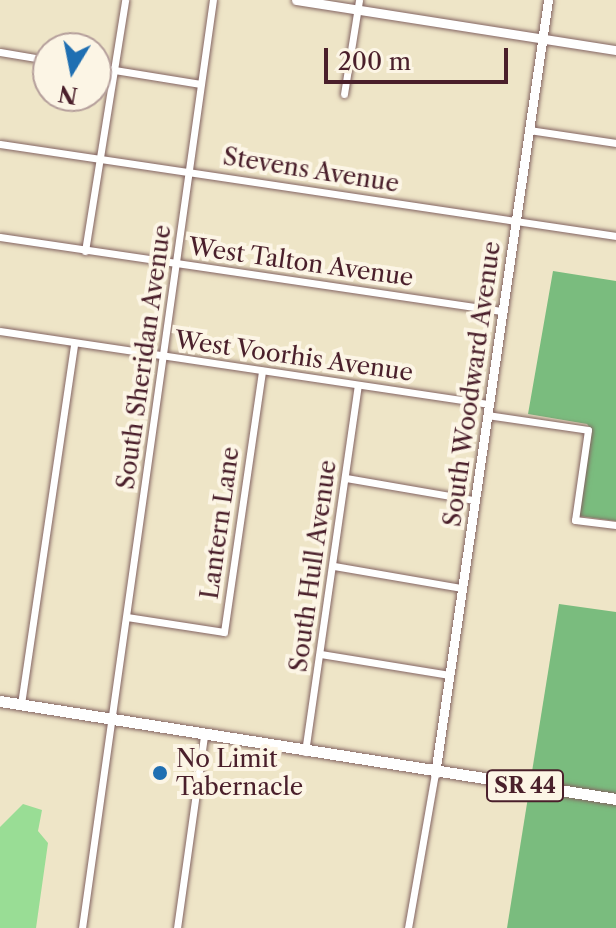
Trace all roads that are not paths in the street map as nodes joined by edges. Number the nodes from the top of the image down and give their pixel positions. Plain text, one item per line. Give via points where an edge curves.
1 (125, 0) edge
2 (213, 0) edge
3 (296, 0) edge
4 (548, 0) edge
5 (358, 5) edge
6 (543, 39) junction
7 (616, 50) edge
8 (0, 52) edge
9 (32, 57) edge
10 (113, 70) junction
11 (201, 84) junction
12 (344, 94) dead end
13 (529, 130) junction
14 (616, 143) edge
15 (0, 144) edge
16 (98, 158) junction
17 (189, 172) junction
18 (516, 222) junction
19 (616, 236) edge
20 (0, 237) edge
21 (85, 251) junction
22 (177, 265) junction
23 (502, 311) junction
24 (0, 331) edge
25 (74, 343) junction
26 (165, 357) junction
27 (262, 371) junction
28 (358, 386) junction
29 (487, 410) junction
30 (346, 478) junction
31 (474, 500) junction
32 (616, 525) edge
33 (334, 566) junction
34 (462, 588) junction
35 (127, 617) junction
36 (321, 654) junction
37 (449, 675) junction
38 (0, 701) edge
39 (21, 704) junction
40 (113, 720) junction
41 (204, 735) junction
42 (305, 752) junction
43 (435, 774) junction
44 (616, 799) edge
45 (82, 928) edge
46 (177, 928) edge
47 (408, 928) edge

1 - 10 street
2 - 11 street, South Sheridan Avenue
3 - 5 street
4 - 6 street, South Woodward Avenue
5 - 6 street
5 - 12 street
6 - 7 street
6 - 13 street, South Woodward Avenue
8 - 9 street
10 - 11 street
10 - 16 street
11 - 17 street, South Sheridan Avenue
13 - 14 street
13 - 18 street, South Woodward Avenue
15 - 16 street, Stevens Avenue
16 - 17 street, Stevens Avenue
16 - 21 street
17 - 18 street, Stevens Avenue
17 - 22 street, South Sheridan Avenue
18 - 19 street, Stevens Avenue
18 - 23 street, South Woodward Avenue
20 - 21 street, West Talton Avenue
21 - 22 street, West Talton Avenue
22 - 23 street, West Talton Avenue
22 - 26 street, South Sheridan Avenue
23 - 29 street, South Woodward Avenue
24 - 25 street, West Voorhis Avenue
25 - 26 street, West Voorhis Avenue
25 - 39 street
26 - 27 street, West Voorhis Avenue
26 - 35 street, South Sheridan Avenue
27 - 28 street, West Voorhis Avenue
27 - 35 street, Lantern Lane via 224,632
28 - 29 street, West Voorhis Avenue
28 - 30 street, South Hull Avenue
29 - 31 street, South Woodward Avenue
29 - 32 street, West Voorhis Avenue via 588,430 575,520
30 - 31 street
30 - 33 street, South Hull Avenue
31 - 34 street, South Woodward Avenue
33 - 34 street
33 - 36 street, South Hull Avenue
34 - 37 street, South Woodward Avenue
35 - 40 street, South Sheridan Avenue
36 - 37 street
36 - 42 street, South Hull Avenue
37 - 43 street, South Woodward Avenue
38 - 39 main road, SR 44
39 - 40 main road, SR 44
40 - 41 main road, SR 44
40 - 45 street, South Sheridan Avenue
41 - 42 main road, SR 44
41 - 46 street
42 - 43 main road, SR 44
43 - 44 main road, SR 44
43 - 47 street

